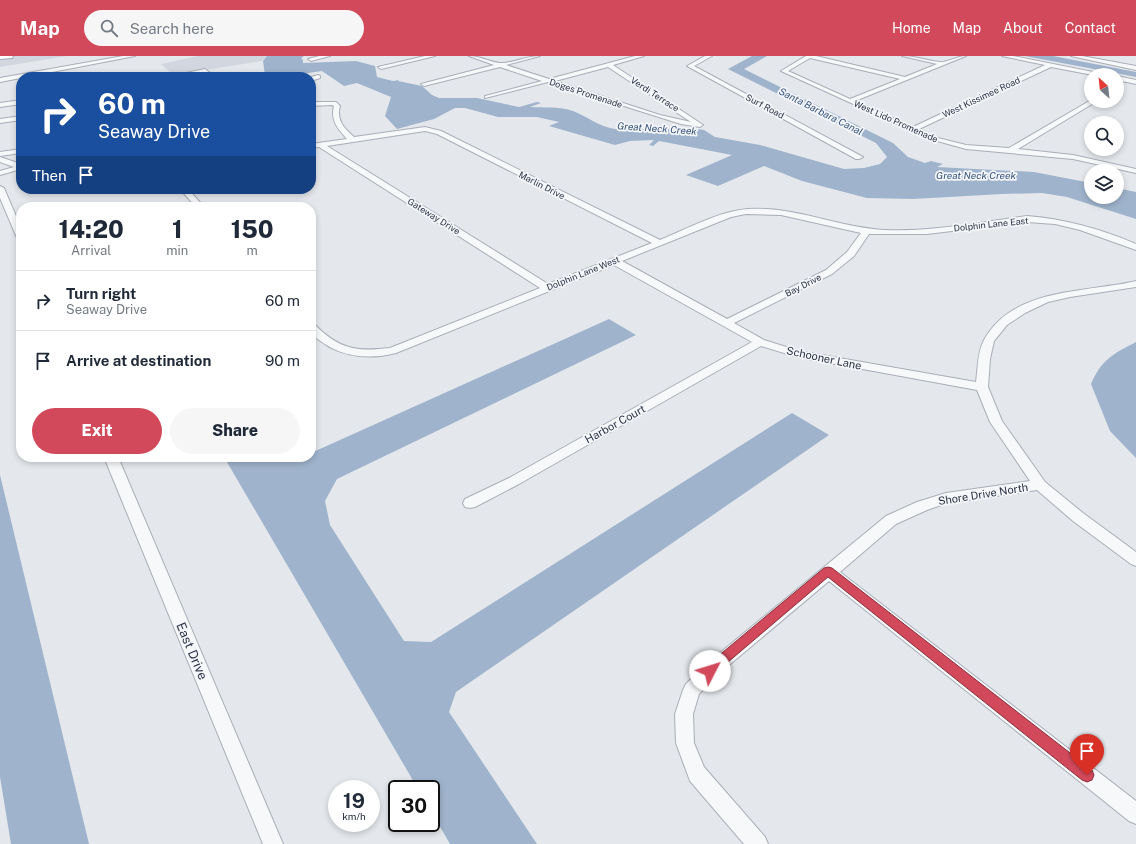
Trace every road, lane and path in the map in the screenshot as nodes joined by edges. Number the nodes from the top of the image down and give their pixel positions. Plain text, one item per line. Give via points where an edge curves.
1 (9, 56) edge
2 (132, 56) edge
3 (327, 56) edge
4 (432, 56) edge
5 (472, 56) edge
6 (537, 56) edge
7 (641, 56) edge
8 (709, 56) edge
9 (810, 56) edge
10 (905, 56) edge
11 (963, 56) edge
12 (1005, 56) edge
13 (1074, 56) edge
14 (0, 58) edge
15 (312, 59) dead end
16 (943, 64) junction
17 (500, 65) junction
18 (608, 65) junction
19 (1050, 65) junction
20 (381, 67) dead end
21 (1136, 68) edge
22 (44, 72) edge
23 (1084, 72) edge
24 (16, 77) edge
25 (907, 79) junction
26 (1124, 79) edge
27 (0, 80) edge
28 (1129, 80) junction
29 (549, 81) junction
30 (1136, 82) edge
31 (1124, 83) edge
32 (424, 84) dead end
33 (487, 97) dead end
34 (850, 101) junction
35 (16, 103) edge
36 (316, 104) edge
37 (0, 106) edge
38 (1084, 107) edge
39 (16, 119) edge
40 (0, 121) edge
41 (700, 125) joint
42 (912, 130) junction
43 (353, 140) junction
44 (321, 145) junction
45 (316, 146) edge
46 (1009, 151) junction
47 (16, 153) edge
48 (859, 157) dead end
49 (0, 159) edge
50 (1136, 162) edge
51 (16, 165) edge
52 (16, 168) edge
53 (1127, 169) junction
54 (1136, 171) edge
55 (0, 173) edge
56 (0, 188) edge
57 (188, 194) edge
58 (196, 202) edge
59 (16, 226) edge
60 (866, 231) junction
61 (659, 243) junction
62 (1136, 247) edge
63 (615, 261) junction
64 (1136, 284) edge
65 (547, 288) junction
66 (728, 323) junction
67 (316, 333) edge
68 (760, 342) junction
69 (982, 387) junction
70 (113, 462) edge
71 (1040, 485) junction
72 (470, 503) dead end
73 (1136, 560) edge
74 (828, 571) junction
75 (1136, 814) edge
76 (273, 844) edge
77 (758, 844) edge

1 - 14 main road
2 - 22 street
3 - 15 street
4 - 20 street
5 - 17 street, Doges Promenade
6 - 17 street
7 - 18 street
8 - 48 street, Surf Road via 690,66
9 - 25 street
9 - 34 street, West Lido Promenade via 784,70
10 - 16 street
11 - 16 street
12 - 19 street
13 - 21 street
16 - 25 street
17 - 29 street, Doges Promenade
17 - 32 street
18 - 29 street
18 - 41 street, Verdi Terrace
19 - 23 street
19 - 42 street, West Kissimee Road
24 - 27 street
25 - 34 street
26 - 28 street
28 - 30 street
28 - 31 street
29 - 33 street
29 - 41 street, Doges Promenade via 669,119
34 - 42 street, West Lido Promenade
35 - 37 street
36 - 43 street via 334,103 337,106 337,123
38 - 46 street
39 - 40 street
42 - 46 street, West Lido Promenade via 966,147
43 - 44 street
43 - 61 street, Marlin Drive via 425,129 438,132
44 - 45 street
44 - 65 street, Gateway Drive
46 - 53 street, West Lido Promenade via 1050,154
47 - 49 street
49 - 51 street
50 - 53 street
52 - 55 street
53 - 54 street, West Lido Promenade
56 - 59 street
57 - 58 street
60 - 61 street, Dolphin Lane West via 776,211 742,211
60 - 62 street, Dolphin Lane East via 928,232 1016,220 1043,219 1079,226
60 - 66 street, Bay Drive via 844,263
61 - 63 street, Dolphin Lane West
63 - 65 street, Dolphin Lane West
63 - 66 street, Schooner Lane
64 - 69 street via 1045,300 1003,323 989,341 984,359
65 - 67 street, Dolphin Lane West via 392,351 349,353 332,346
66 - 68 street, Schooner Lane
68 - 69 street, Schooner Lane via 797,354
68 - 72 street, Harbor Court via 521,477
69 - 71 street via 996,422
70 - 76 street, East Drive
71 - 73 street
71 - 74 street, Shore Drive North via 946,498 922,506 891,520
74 - 75 street
74 - 77 street, Shore Drive North via 710,671 692,690 684,714 685,744 697,774

